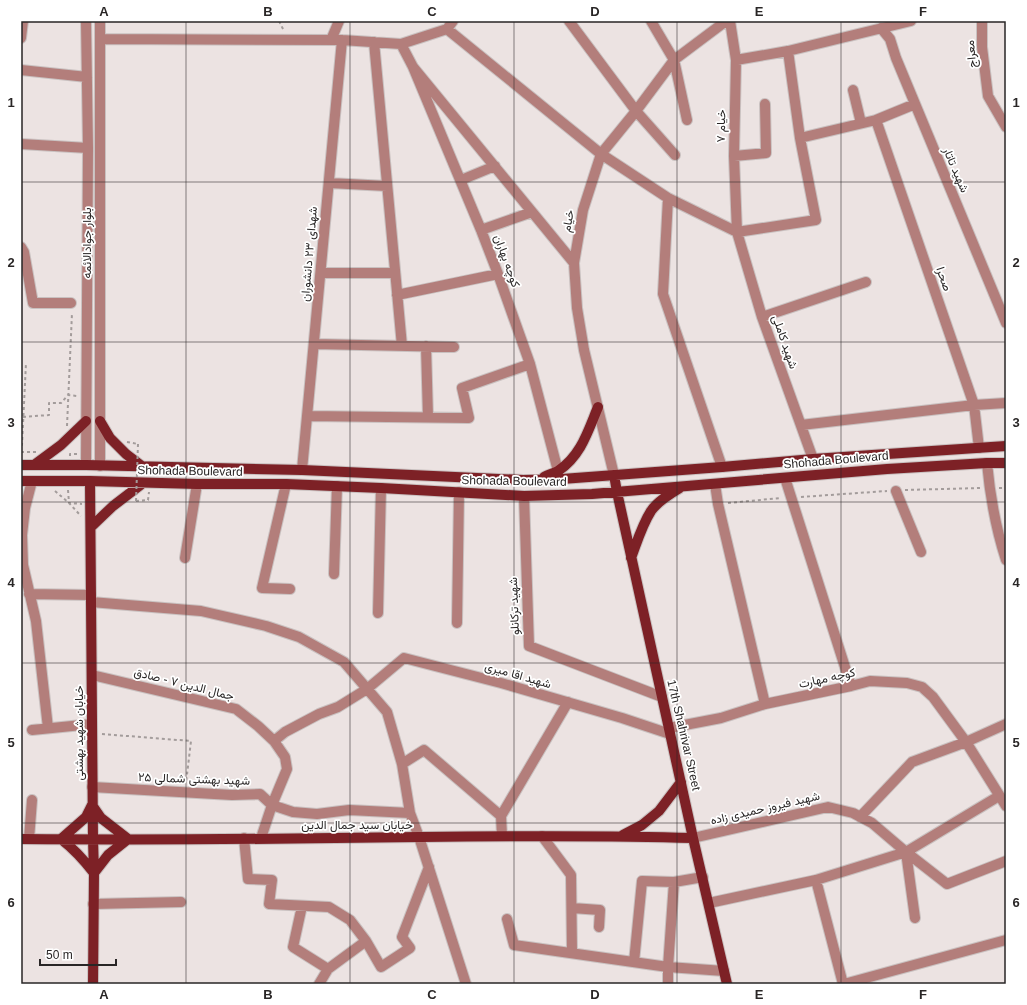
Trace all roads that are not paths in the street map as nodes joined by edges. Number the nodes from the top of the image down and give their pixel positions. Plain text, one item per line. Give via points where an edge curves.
1 (23, 21) edge
2 (86, 21) edge
3 (100, 21) edge
4 (339, 21) edge
5 (569, 21) edge
6 (651, 21) edge
7 (726, 21) edge
8 (730, 21) edge
9 (911, 21) edge
10 (982, 21) edge
11 (450, 25) edge
12 (881, 28) junction
13 (21, 38) edge
14 (100, 39) junction
15 (331, 40) junction
16 (342, 40) junction
17 (374, 42) junction
18 (401, 44) junction
19 (788, 51) junction
20 (674, 60) junction
21 (736, 60) junction
22 (414, 67) junction
23 (21, 70) edge
24 (87, 77) junction
25 (853, 90) dead end
26 (765, 104) dead end
27 (915, 104) junction
28 (636, 111) junction
29 (686, 120) dead end
30 (876, 120) junction
31 (861, 123) junction
32 (1006, 127) edge
33 (800, 138) junction
34 (21, 144) edge
35 (88, 148) junction
36 (601, 154) junction
37 (675, 155) dead end
38 (734, 156) junction
39 (495, 166) junction
40 (461, 180) junction
41 (329, 183) junction
42 (387, 186) junction
43 (668, 198) junction
44 (532, 212) junction
45 (482, 230) junction
46 (737, 232) junction
47 (21, 247) edge
48 (574, 263) junction
49 (320, 273) junction
50 (395, 273) junction
51 (498, 274) junction
52 (866, 282) dead end
53 (397, 295) junction
54 (71, 302) road end
55 (762, 317) junction
56 (1006, 323) edge
57 (314, 344) junction
58 (402, 346) junction
59 (426, 346) junction
60 (454, 347) dead end
61 (530, 364) junction
62 (1006, 403) edge
63 (974, 405) junction
64 (598, 407) junction
65 (307, 416) junction
66 (428, 417) junction
67 (86, 421) junction
68 (100, 421) junction
69 (801, 426) junction
70 (1006, 446) edge
71 (979, 448) junction
72 (813, 459) junction
73 (987, 463) junction
74 (1006, 463) edge
75 (21, 465) edge
76 (34, 465) junction
77 (86, 465) junction
78 (100, 466) junction
79 (143, 467) junction
80 (722, 467) junction
81 (302, 470) junction
82 (662, 471) junction
83 (555, 475) junction
84 (614, 475) junction
85 (785, 478) junction
86 (21, 481) edge
87 (32, 481) junction
88 (90, 482) junction
89 (143, 483) junction
90 (197, 484) junction
91 (286, 484) junction
92 (715, 484) junction
93 (337, 486) junction
94 (681, 487) junction
95 (381, 488) junction
96 (662, 488) junction
97 (896, 491) road end
98 (459, 492) junction
99 (617, 492) junction
100 (551, 495) junction
101 (524, 496) junction
102 (91, 527) junction
103 (921, 552) dead end
104 (185, 558) dead end
105 (631, 558) junction
106 (1006, 560) edge
107 (22, 565) edge
108 (334, 574) dead end
109 (290, 589) dead end
110 (29, 594) junction
111 (91, 598) junction
112 (378, 613) dead end
113 (457, 623) dead end
114 (92, 675) junction
115 (850, 686) junction
116 (367, 689) junction
117 (662, 697) junction
118 (568, 702) junction
119 (765, 704) junction
120 (1006, 724) edge
121 (48, 728) junction
122 (92, 728) junction
123 (32, 730) dead end
124 (670, 731) junction
125 (274, 741) junction
126 (966, 742) junction
127 (402, 764) junction
128 (681, 782) junction
129 (92, 787) junction
130 (1000, 796) junction
131 (32, 800) dead end
132 (92, 805) junction
133 (272, 805) junction
134 (1006, 806) edge
135 (410, 813) junction
136 (501, 816) junction
137 (860, 817) junction
138 (502, 836) junction
139 (542, 836) junction
140 (623, 836) junction
141 (419, 837) junction
142 (244, 838) junction
143 (261, 838) junction
144 (693, 838) junction
145 (25, 839) edge
146 (61, 839) junction
147 (93, 839) junction
148 (128, 839) junction
149 (906, 852) junction
150 (1006, 861) edge
151 (429, 867) junction
152 (94, 872) junction
153 (703, 877) junction
154 (816, 880) junction
155 (674, 882) junction
156 (180, 902) dead end
157 (709, 903) junction
158 (93, 904) junction
159 (302, 906) junction
160 (572, 908) junction
161 (506, 918) dead end
162 (915, 918) dead end
163 (599, 927) dead end
164 (1006, 940) edge
165 (366, 941) junction
166 (572, 953) junction
167 (634, 962) junction
168 (668, 967) junction
169 (328, 969) junction
170 (724, 971) junction
171 (93, 984) edge
172 (319, 984) edge
173 (466, 984) edge
174 (668, 984) edge
175 (727, 984) edge
176 (844, 984) edge

1 - 13 street
2 - 24 street, بلوار جوادالائمه
3 - 14 street, بلوار جوادالائمه
4 - 15 street
5 - 28 street
6 - 20 street
7 - 20 street, خیام
8 - 21 street, خیام ۷
9 - 12 street
10 - 32 street, معراج via 982,47 988,96
11 - 18 street
11 - 36 street
12 - 19 street
12 - 27 street, شهید تاتار via 890,39
14 - 15 street
14 - 68 street, بلوار جوادالائمه
15 - 16 street
16 - 17 street
16 - 41 street, شهدای ۲۳ دانشوران
17 - 18 street
17 - 42 street
18 - 22 street
19 - 21 street
19 - 33 street
20 - 28 street, خیام
20 - 29 street
21 - 38 street, خیام ۷
22 - 39 street
22 - 40 street, کوچه بهاران
23 - 24 street
24 - 35 street, بلوار جوادالائمه
25 - 31 street
26 - 38 street via 766,153
27 - 30 street
27 - 56 street, شهید تاتار
28 - 36 street, خیام
28 - 37 street
30 - 31 street
30 - 63 street, صحرا
31 - 33 street
33 - 46 street via 816,220
34 - 35 street
35 - 67 street, بلوار جوادالائمه
36 - 43 street
36 - 48 street, خیام via 583,210
38 - 46 street, خیام ۷
39 - 40 street
39 - 44 street
40 - 45 street, کوچه بهاران
41 - 42 street
41 - 49 street, شهدای ۲۳ دانشوران
42 - 50 street
43 - 46 street
43 - 80 street via 663,294
44 - 45 street
44 - 48 street
45 - 51 street, کوچه بهاران
46 - 55 street, شهید کاملی
47 - 54 street via 33,303
48 - 64 street, خیام via 577,308
49 - 50 street
49 - 57 street, شهدای ۲۳ دانشوران
50 - 53 street
51 - 53 street
51 - 61 street, کوچه بهاران
52 - 55 street
53 - 58 street
55 - 69 street, شهید کاملی
57 - 58 street
57 - 65 street, شهدای ۲۳ دانشوران
58 - 59 street
59 - 60 street
59 - 66 street
61 - 66 street via 462,388 468,418
61 - 83 street, کوچه بهاران
62 - 63 street
63 - 69 street
63 - 71 street, صحرا
64 - 83 main road via 584,443
64 - 84 street, خیام
65 - 66 street
65 - 81 street, شهدای ۲۳ دانشوران
67 - 76 main road via 61,445
67 - 77 street, بلوار جوادالائمه
68 - 78 street, بلوار جوادالائمه
68 - 79 main road via 110,438
69 - 72 street, شهید کاملی
70 - 71 main road, Shohada Boulevard
71 - 72 main road, Shohada Boulevard
72 - 80 main road, Shohada Boulevard
73 - 74 main road, Shohada Boulevard
73 - 85 main road, Shohada Boulevard
73 - 106 street via 989,488
75 - 76 main road, Shohada Boulevard
76 - 77 main road, Shohada Boulevard
77 - 78 main road, Shohada Boulevard
77 - 88 main road, خیابان شهید بهشتی
78 - 79 main road, Shohada Boulevard
78 - 88 main road
79 - 81 main road, Shohada Boulevard
80 - 82 main road, Shohada Boulevard
81 - 83 main road, Shohada Boulevard via 516,480
82 - 84 main road, Shohada Boulevard
82 - 96 main road via 658,476
83 - 84 main road, Shohada Boulevard
83 - 100 main road via 556,488
84 - 99 main road, 17th Shahrivar Street
85 - 92 main road, Shohada Boulevard
85 - 115 street
86 - 87 main road, Shohada Boulevard
87 - 88 main road, Shohada Boulevard
87 - 107 street via 25,508
88 - 89 main road, Shohada Boulevard
88 - 102 main road, خیابان شهید بهشتی
89 - 90 main road, Shohada Boulevard
89 - 102 main road
90 - 91 main road, Shohada Boulevard
90 - 104 street
91 - 93 main road, Shohada Boulevard
91 - 109 street via 262,588
92 - 94 main road, Shohada Boulevard
92 - 119 street
93 - 95 main road, Shohada Boulevard
93 - 108 street
94 - 96 main road, Shohada Boulevard
94 - 105 main road via 662,500 652,511
95 - 98 main road, Shohada Boulevard
95 - 112 street
96 - 99 main road, Shohada Boulevard
97 - 103 street
98 - 101 main road, Shohada Boulevard
98 - 113 street
99 - 100 main road, Shohada Boulevard
99 - 105 main road, 17th Shahrivar Street
100 - 101 main road, Shohada Boulevard
101 - 117 street, شهید ترکانلو via 529,646
102 - 111 main road, خیابان شهید بهشتی
105 - 117 main road, 17th Shahrivar Street
107 - 110 street
110 - 111 street
110 - 121 street via 36,621
111 - 114 main road, خیابان شهید بهشتی
111 - 116 street via 201,611 266,626 299,637 344,662
114 - 122 main road, خیابان شهید بهشتی
114 - 125 street, جمال الدین ۷ - صادق via 236,709
115 - 119 street, کوچه مهارت
115 - 126 street, کوچه مهارت via 870,681 907,683 922,688 933,697
116 - 118 street, شهید اقا میری via 404,658
116 - 125 street via 338,707 285,732
116 - 127 street via 387,712
117 - 124 main road, 17th Shahrivar Street
118 - 124 street, شهید اقا میری
118 - 136 street
119 - 124 street, کوچه مهارت
120 - 126 street
121 - 122 street
121 - 123 street
122 - 129 main road, خیابان شهید بهشتی
124 - 128 main road, 17th Shahrivar Street
125 - 133 street, جمال الدین ۷ - صادق via 285,756 287,769
126 - 130 street, کوچه مهارت
126 - 137 street via 912,762
127 - 135 street
127 - 136 street via 424,750
128 - 140 main road via 659,810 642,825
128 - 144 main road, 17th Shahrivar Street
129 - 132 main road, خیابان شهید بهشتی
129 - 133 street, ۲۵ شهید بهشتی شمالی via 232,795 260,794
130 - 134 street, کوچه مهارت
130 - 149 street
131 - 145 street
132 - 146 main road via 86,817
132 - 147 main road, خیابان شهید بهشتی
132 - 148 main road via 101,818
133 - 135 street, ۲۵ شهید بهشتی شمالی via 293,812 317,814 349,810
133 - 143 street, جمال الدین ۷ - صادق
135 - 141 street
136 - 138 street
137 - 144 street, شهید فیروز حمیدی زاده via 828,807
137 - 149 street, شهید فیروز حمیدی زاده via 872,823
138 - 139 main road, خیابان سید جمال الدین
138 - 141 main road, خیابان سید جمال الدین
139 - 140 main road, خیابان سید جمال الدین
139 - 160 street via 571,874
140 - 144 main road, خیابان سید جمال الدین
141 - 143 main road, خیابان سید جمال الدین
141 - 151 street
142 - 143 main road, خیابان سید جمال الدین
142 - 148 main road, خیابان سید جمال الدین
142 - 159 street via 248,879 272,880 269,904
144 - 153 main road, 17th Shahrivar Street
145 - 146 main road, خیابان سید جمال الدین
146 - 147 main road, خیابان سید جمال الدین
146 - 152 main road
147 - 148 main road, خیابان سید جمال الدین
147 - 152 main road, خیابان شهید بهشتی
148 - 152 main road via 108,855
149 - 150 street, شهید فیروز حمیدی زاده via 947,884
149 - 154 street
149 - 162 street
151 - 165 street via 402,937 410,948 381,967
151 - 173 street
152 - 158 main road, خیابان شهید بهشتی
153 - 155 street
153 - 157 main road, 17th Shahrivar Street
154 - 157 street
154 - 176 street
155 - 167 street via 642,881
155 - 168 street
156 - 158 street
157 - 170 main road, 17th Shahrivar Street
158 - 171 main road, خیابان شهید بهشتی
159 - 165 street via 328,907 350,920
159 - 169 street via 293,947
160 - 163 street via 600,910
160 - 166 street
161 - 166 street via 514,945
164 - 176 street
165 - 169 street
166 - 167 street
167 - 168 street
168 - 170 street
168 - 174 street
169 - 172 street
170 - 175 main road, 17th Shahrivar Street

